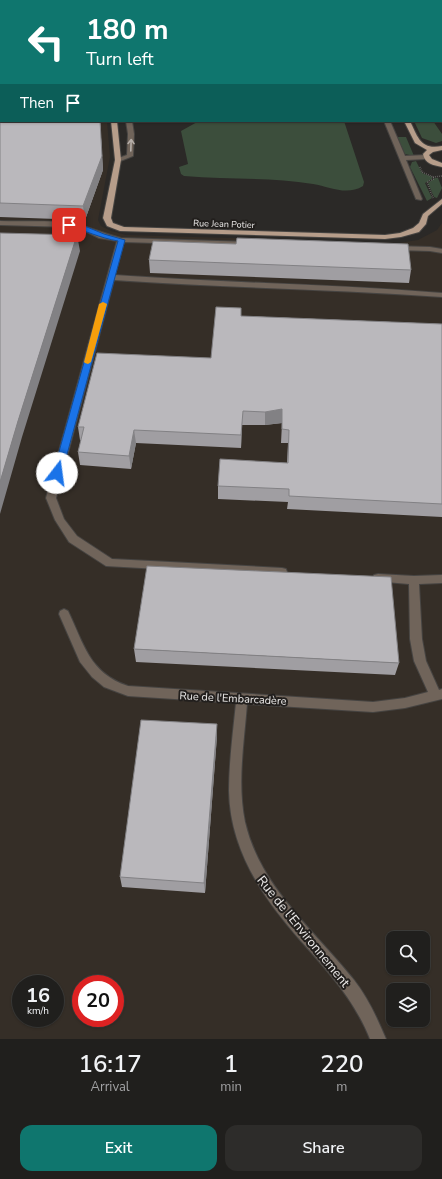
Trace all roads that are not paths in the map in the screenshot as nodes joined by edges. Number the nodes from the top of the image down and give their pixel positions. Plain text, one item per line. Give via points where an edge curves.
1 (114, 122) edge
2 (129, 122) edge
3 (387, 122) edge
4 (407, 122) edge
5 (442, 148) edge
6 (431, 150) junction
7 (426, 157) junction
8 (403, 158) junction
9 (118, 160) junction
10 (439, 164) edge
11 (442, 170) edge
12 (419, 199) dead end
13 (442, 201) edge
14 (442, 209) edge
15 (432, 210) junction
16 (0, 223) edge
17 (121, 240) junction
18 (256, 244) edge
19 (391, 248) edge
20 (442, 251) edge
21 (110, 277) junction
22 (442, 294) edge
23 (294, 573) edge
24 (366, 577) edge
25 (442, 579) edge
26 (414, 580) junction
27 (64, 614) dead end
28 (439, 695) edge
29 (242, 699) junction
30 (378, 1039) edge

1 - 9 main road, Rue Jean Potier
9 -> 2 street via 130,156
3 - 8 street
4 - 6 main road via 417,142
5 - 6 main road
6 - 7 main road via 427,152
7 - 8 street
7 - 10 main road via 431,162
8 - 12 street
9 - 15 main road, Rue Jean Potier via 107,218 110,224 123,229 385,237 416,230 422,224 425,215
10 - 11 main road
13 - 15 main road, Rue Jean Potier
14 - 15 main road
16 - 17 street via 69,225
17 - 18 street
17 - 21 street
19 - 20 street
21 - 22 street
21 - 23 street via 51,498 60,520 73,539 110,563
24 - 26 street
25 - 26 street
26 - 28 street via 416,639 420,662
27 - 29 street, Rue de l'Embarcadère via 85,660 103,680 113,686 144,694
28 - 29 street, Rue de l'Embarcadère via 404,703 373,706
29 - 30 street, Rue de l'Environnement via 236,799 246,849 257,874 276,900 349,987

